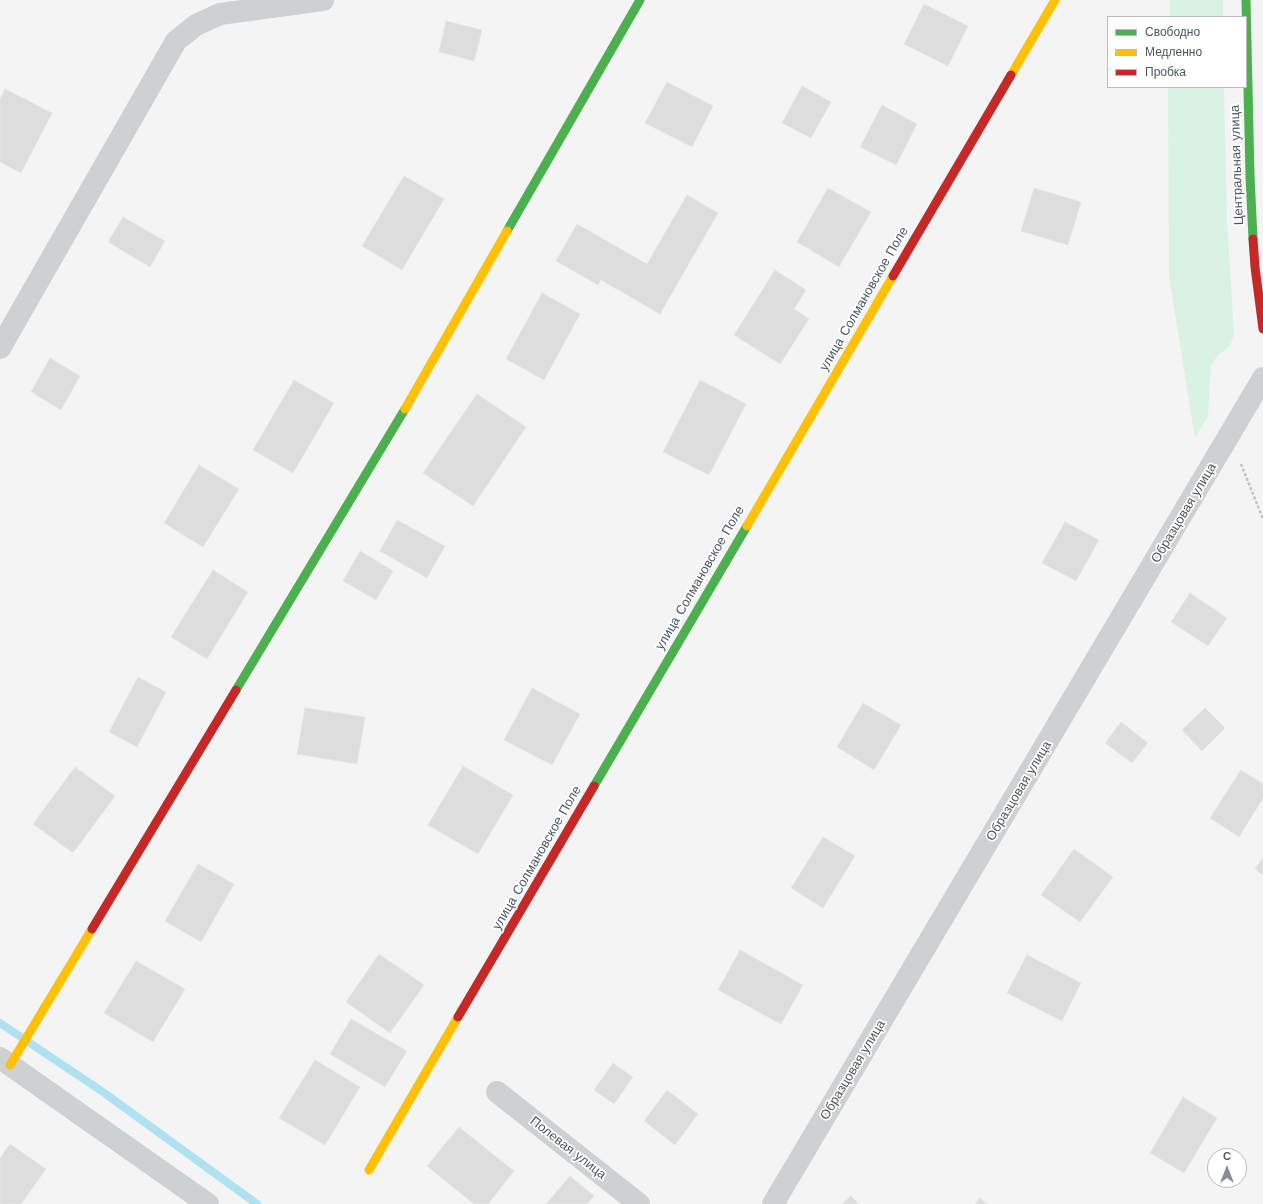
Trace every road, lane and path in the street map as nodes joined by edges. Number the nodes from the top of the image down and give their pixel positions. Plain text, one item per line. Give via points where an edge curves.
1 (323, 0) edge
2 (640, 0) edge
3 (1055, 0) edge
4 (1246, 0) edge
5 (250, 4) edge
6 (1246, 16) edge
7 (1247, 44) edge
8 (1263, 329) edge
9 (0, 348) edge
10 (1263, 378) edge
11 (1229, 435) junction
12 (1263, 519) edge
13 (10, 1057) edge
14 (497, 1092) dead end
15 (369, 1170) dead end
16 (208, 1204) edge
17 (639, 1204) edge
18 (773, 1204) edge

1 - 5 street
2 - 13 street via 399,420 33,1029
3 - 15 street, улица Солмановское Поле
4 - 6 street, Центральная улица
5 - 9 street via 196,25 176,41
7 - 8 street, Центральная улица via 1255,267
10 - 11 street, Образцовая улица
11 - 12 path
11 - 18 street, Образцовая улица
13 - 16 street
14 - 17 street, Полевая улица

